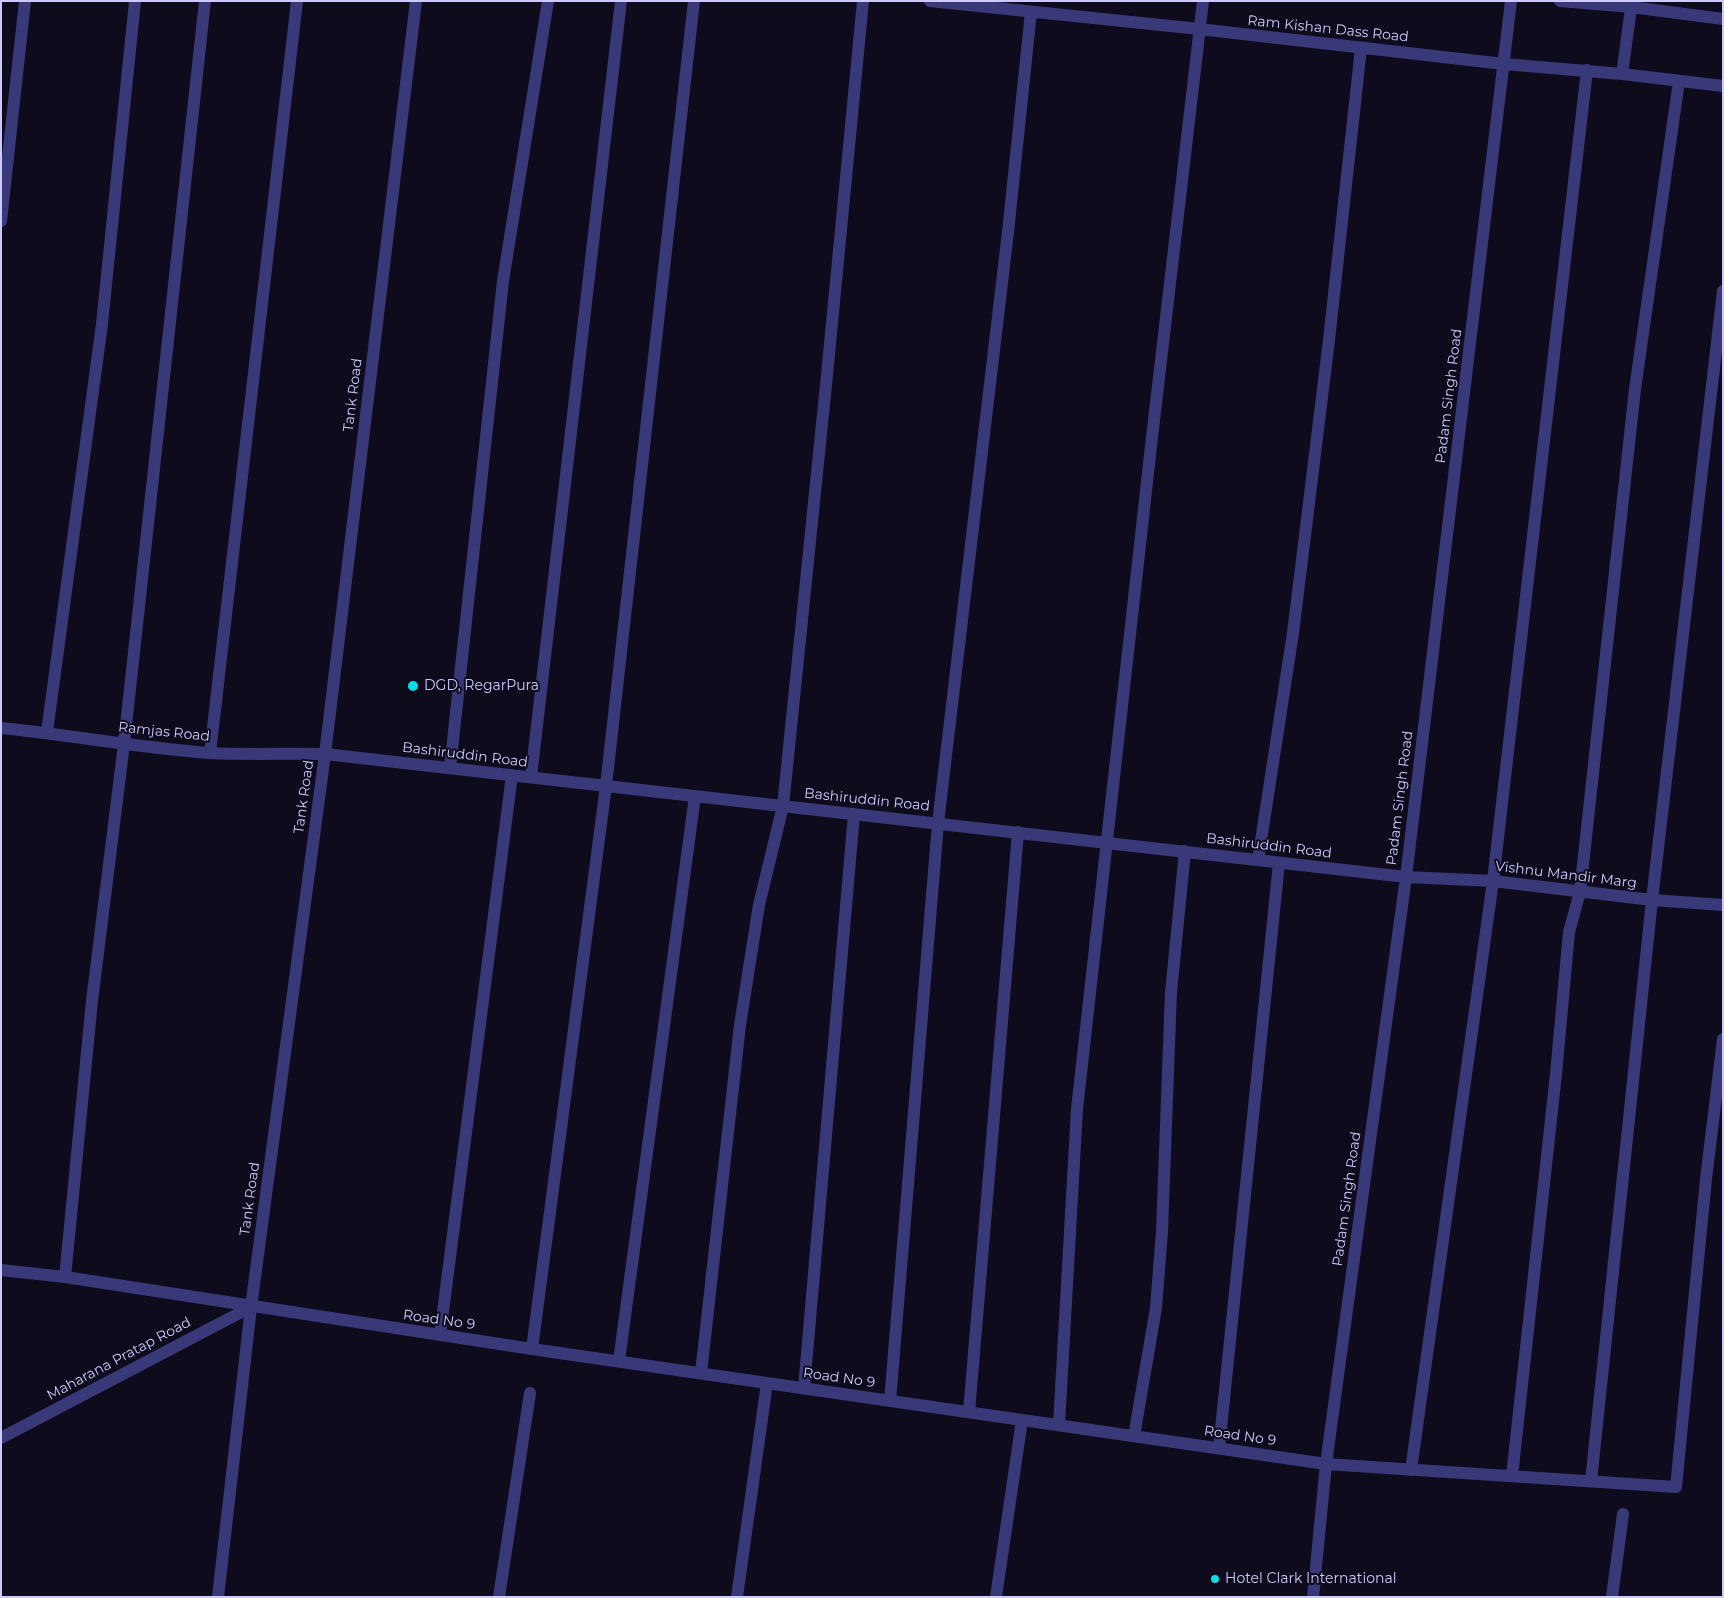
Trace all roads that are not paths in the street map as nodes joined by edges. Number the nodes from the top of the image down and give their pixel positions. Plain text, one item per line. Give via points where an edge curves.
1 (25, 1) edge
2 (135, 1) edge
3 (205, 1) edge
4 (297, 1) edge
5 (416, 1) edge
6 (548, 1) edge
7 (621, 1) edge
8 (694, 1) edge
9 (863, 1) edge
10 (930, 1) edge
11 (1203, 1) edge
12 (1511, 1) edge
13 (1560, 1) edge
14 (1632, 4) edge
15 (1031, 12) junction
16 (1723, 19) edge
17 (1199, 29) junction
18 (1361, 48) junction
19 (1504, 64) junction
20 (1587, 70) junction
21 (1622, 74) junction
22 (1679, 81) junction
23 (1723, 86) edge
24 (3, 191) edge
25 (1, 221) edge
26 (1723, 291) edge
27 (1, 728) edge
28 (47, 732) junction
29 (124, 744) junction
30 (210, 752) junction
31 (325, 754) junction
32 (450, 768) junction
33 (512, 775) junction
34 (531, 778) junction
35 (606, 786) junction
36 (695, 796) junction
37 (783, 806) junction
38 (854, 814) junction
39 (938, 823) junction
40 (1018, 832) junction
41 (1106, 843) junction
42 (1185, 851) junction
43 (1258, 860) junction
44 (1279, 862) junction
45 (1406, 877) junction
46 (1493, 881) junction
47 (1580, 892) junction
48 (1652, 900) junction
49 (1723, 905) edge
50 (1723, 1039) edge
51 (1, 1270) edge
52 (65, 1278) junction
53 (251, 1307) junction
54 (440, 1335) junction
55 (532, 1348) junction
56 (619, 1361) junction
57 (701, 1373) junction
58 (767, 1382) junction
59 (804, 1388) junction
60 (530, 1393) dead end
61 (890, 1401) junction
62 (969, 1412) junction
63 (1022, 1420) junction
64 (1059, 1425) junction
65 (1134, 1436) junction
66 (1, 1438) edge
67 (1218, 1448) junction
68 (1326, 1464) junction
69 (1411, 1470) junction
70 (1512, 1476) junction
71 (1591, 1481) junction
72 (1623, 1514) dead end
73 (218, 1597) edge
74 (499, 1597) edge
75 (737, 1597) edge
76 (996, 1597) edge
77 (1313, 1597) edge
78 (1612, 1597) edge

1 - 24 street
2 - 28 street via 102,324
3 - 29 street
4 - 30 street
5 - 31 street, Tank Road
6 - 32 street via 503,281
7 - 34 street
8 - 35 street
9 - 37 street
10 - 15 street, Ram Kishan Dass Road
11 - 17 street
12 - 19 street, Padam Singh Road
13 - 14 street
14 - 16 street
14 - 21 street
15 - 17 street, Ram Kishan Dass Road
15 - 39 street
17 - 18 street, Ram Kishan Dass Road
17 - 41 street
18 - 19 street, Ram Kishan Dass Road
18 - 43 street via 1293,633
19 - 20 street, Ram Kishan Dass Road
19 - 45 street, Padam Singh Road
20 - 21 street, Ram Kishan Dass Road
20 - 46 street
21 - 22 street, Ram Kishan Dass Road
22 - 23 street, Ram Kishan Dass Road
22 - 47 street via 1635,389
24 - 25 street
26 - 48 street
27 - 28 street, Ramjas Road
28 - 29 street, Ramjas Road
29 - 30 street, Ramjas Road
29 - 52 street via 92,1001
30 - 31 street, Ramjas Road
31 - 32 street, Bashiruddin Road
31 - 53 street, Tank Road
32 - 33 street, Bashiruddin Road
33 - 34 street, Bashiruddin Road
33 - 54 street
34 - 35 street, Bashiruddin Road
35 - 36 street, Bashiruddin Road
35 - 55 street
36 - 37 street, Bashiruddin Road
36 - 56 street
37 - 38 street, Bashiruddin Road
37 - 57 street via 759,905 740,1025
38 - 39 street, Bashiruddin Road
38 - 59 street
39 - 40 street, Bashiruddin Road
39 - 61 street
40 - 41 street, Bashiruddin Road
40 - 62 street
41 - 42 street, Bashiruddin Road
41 - 64 street via 1078,1109
42 - 43 street, Bashiruddin Road
42 - 65 street via 1171,992 1158,1289
43 - 44 street, Bashiruddin Road
44 - 45 street, Bashiruddin Road
44 - 67 street
45 - 46 street, Vishnu Mandir Marg
45 - 68 street, Padam Singh Road
46 - 47 street, Vishnu Mandir Marg
46 - 69 street
47 - 48 street, Vishnu Mandir Marg
47 - 70 street via 1569,932
48 - 49 street, Vishnu Mandir Marg
48 - 71 street
50 - 71 street, Road No 9 via 1676,1487
51 - 52 street, Road No 9
52 - 53 street, Road No 9
53 - 54 street, Road No 9
53 - 66 street, Maharana Pratap Road
53 - 73 street, Tank Road
54 - 55 street, Road No 9
55 - 56 street, Road No 9
56 - 57 street, Road No 9
57 - 58 street, Road No 9
58 - 59 street, Road No 9
58 - 75 street
59 - 61 street, Road No 9
60 - 74 street
61 - 62 street, Road No 9
62 - 63 street, Road No 9
63 - 64 street, Road No 9
63 - 76 street
64 - 65 street, Road No 9
65 - 67 street, Road No 9
67 - 68 street, Road No 9
68 - 69 street, Road No 9
68 - 77 street, Padam Singh Road
69 - 70 street, Road No 9
70 - 71 street, Road No 9
72 - 78 street

